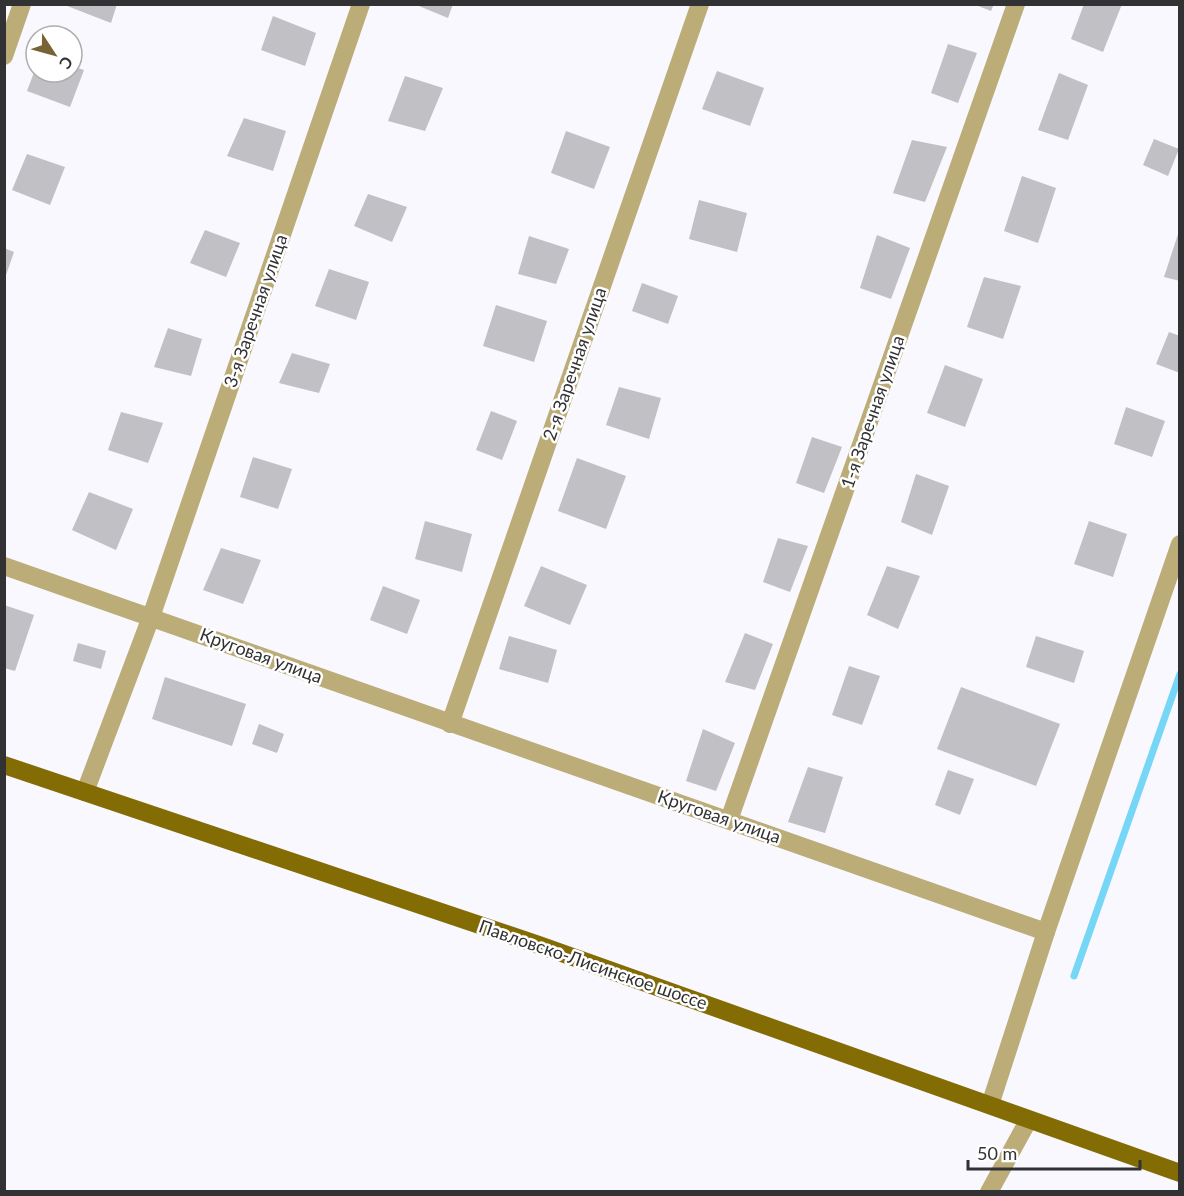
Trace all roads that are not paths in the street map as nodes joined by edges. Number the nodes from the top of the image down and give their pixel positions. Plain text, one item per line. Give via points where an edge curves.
1 (22, 4) edge
2 (361, 4) edge
3 (700, 4) edge
4 (1016, 4) edge
5 (4, 56) edge
6 (1179, 544) edge
7 (4, 566) edge
8 (151, 617) junction
9 (450, 724) junction
10 (4, 765) edge
11 (85, 792) junction
12 (729, 820) junction
13 (1046, 932) junction
14 (990, 1106) junction
15 (1028, 1121) junction
16 (1179, 1173) edge
17 (989, 1191) edge

1 - 5 street
2 - 8 street, 3-я Заречная улица
3 - 9 street, 2-я Заречная улица
4 - 12 street, 1-я Заречная улица
6 - 13 street
7 - 8 street, Круговая улица
8 - 9 street, Круговая улица
8 - 11 street, 3-я Заречная улица
9 - 12 street, Круговая улица
10 - 11 main road, Павловско-Лисинское шоссе
11 - 14 main road, Павловско-Лисинское шоссе via 551,949
12 - 13 street, Круговая улица
13 - 14 street
14 - 15 main road, Павловско-Лисинское шоссе
15 - 16 main road, Павловско-Лисинское шоссе
15 - 17 street

